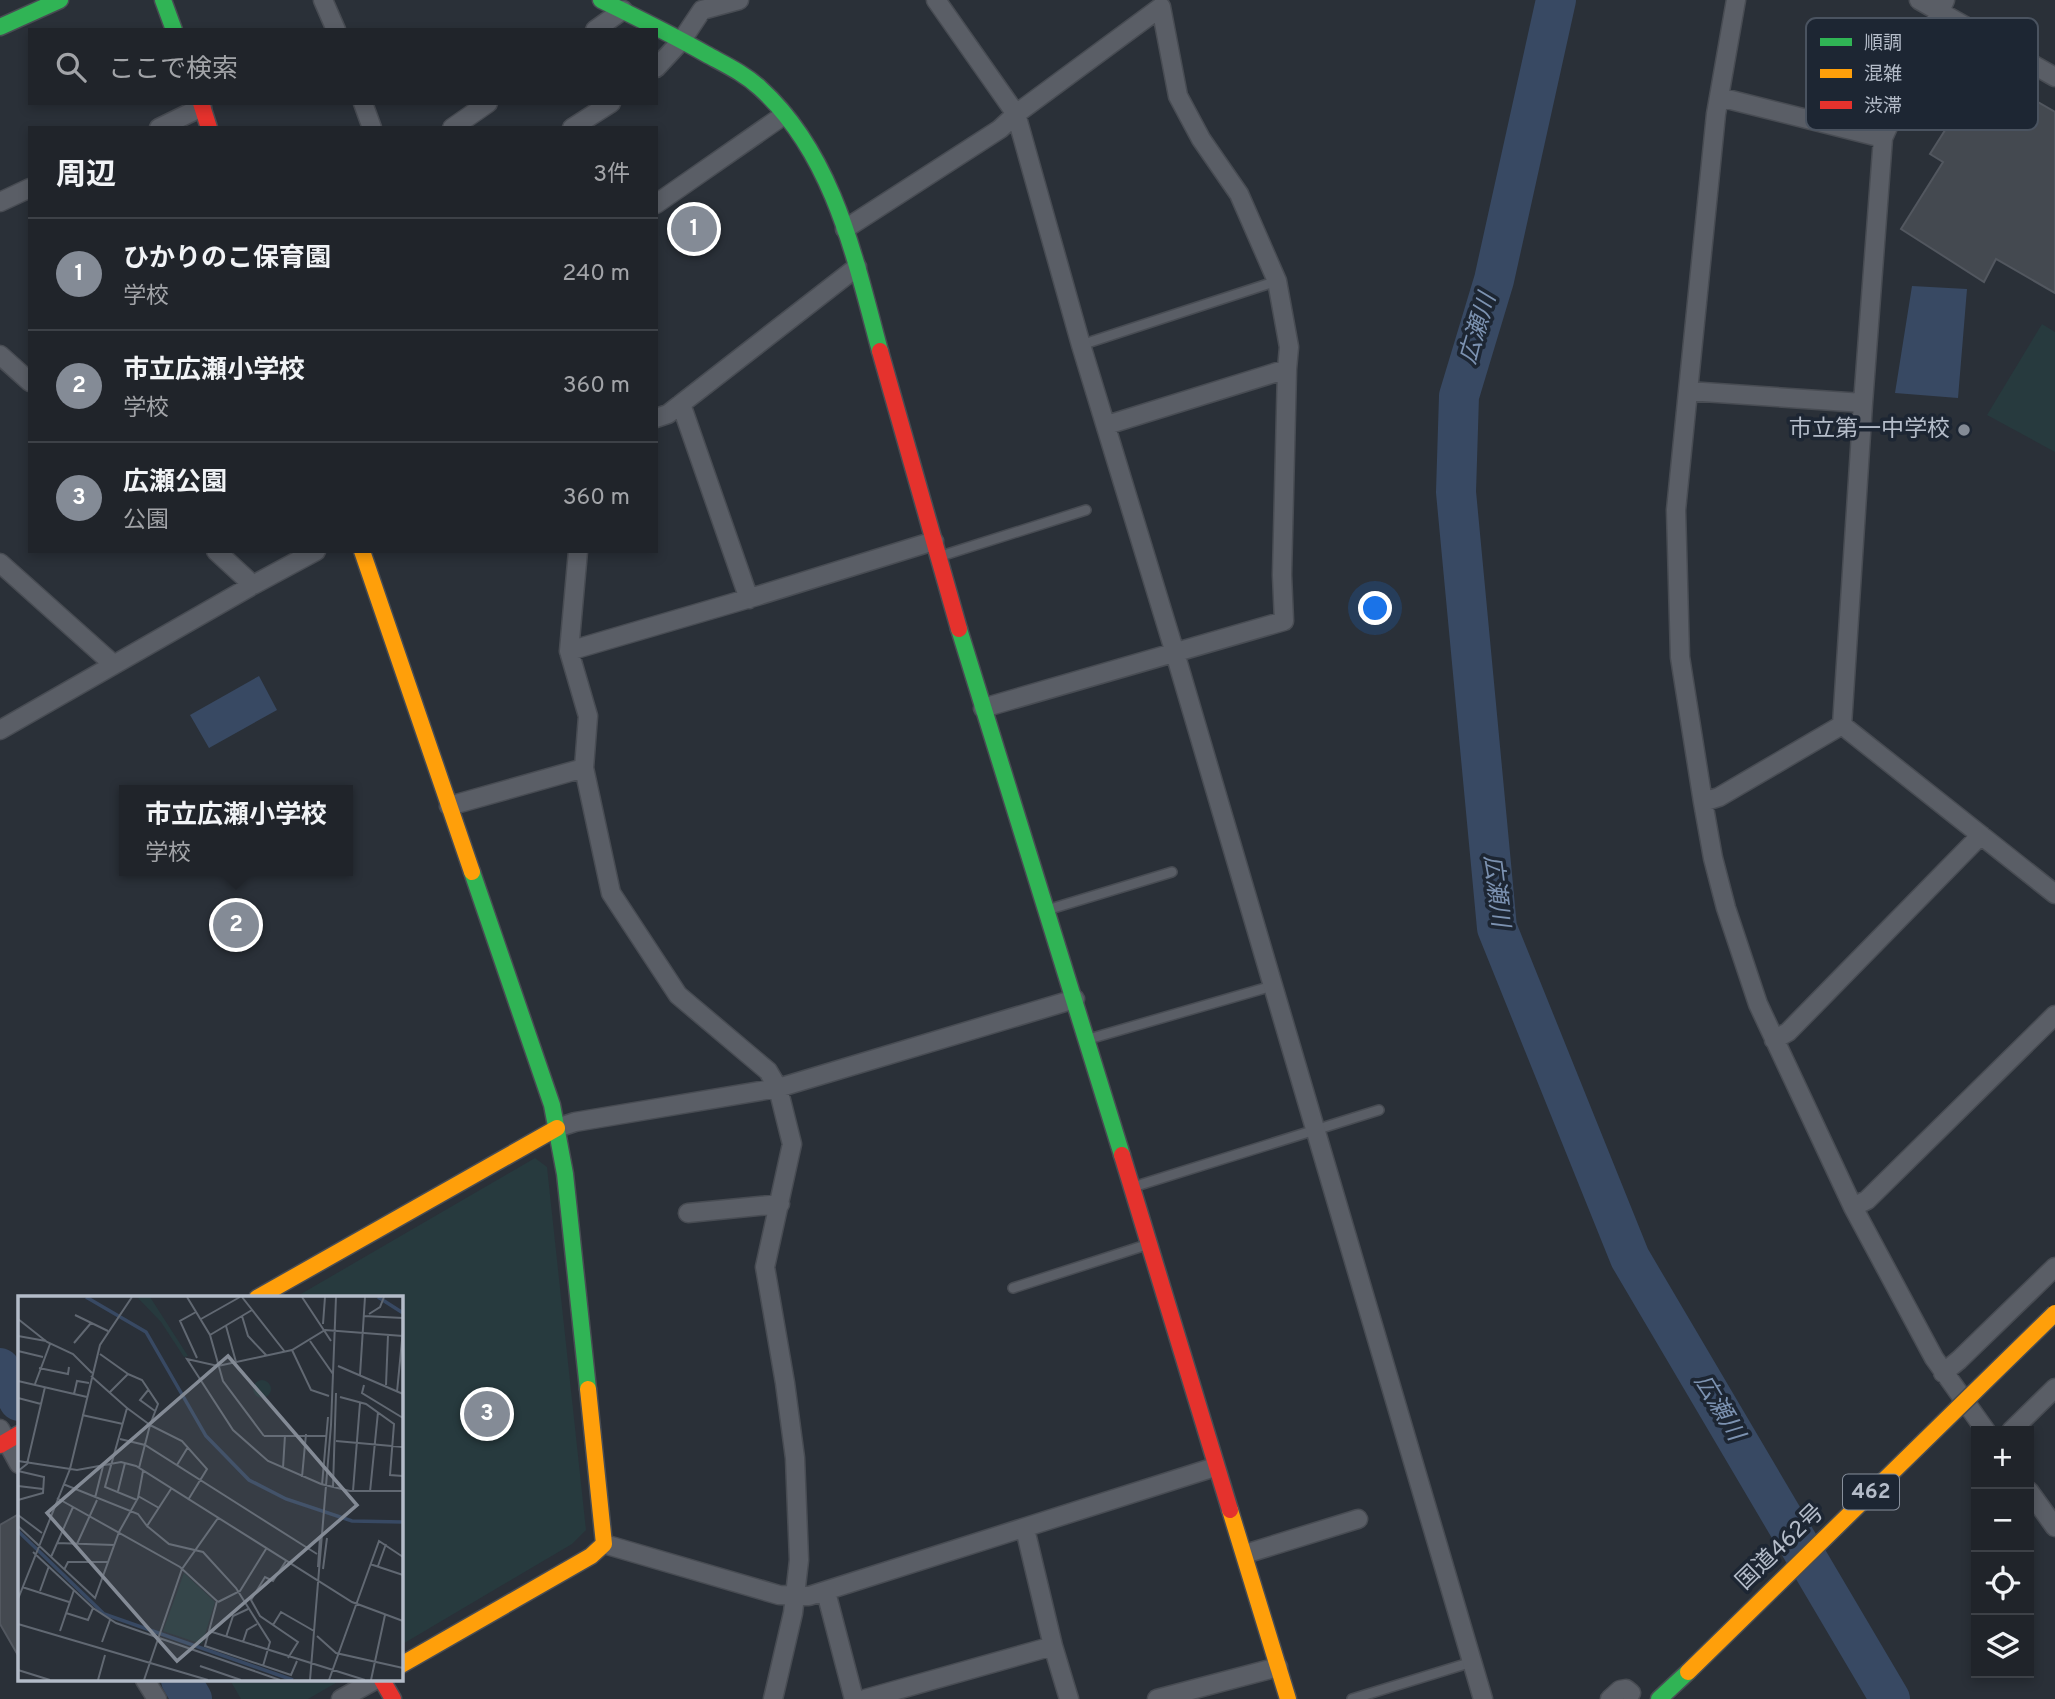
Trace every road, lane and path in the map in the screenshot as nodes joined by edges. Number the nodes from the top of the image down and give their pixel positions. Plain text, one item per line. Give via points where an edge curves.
1 (60, 0) edge
2 (163, 0) edge
3 (323, 0) edge
4 (601, 0) edge
5 (738, 0) edge
6 (936, 0) edge
7 (1736, 0) edge
8 (1919, 0) edge
9 (1165, 2) edge
10 (1942, 6) edge
11 (623, 10) junction
12 (1961, 18) edge
13 (0, 27) edge
14 (173, 28) edge
15 (335, 28) edge
16 (597, 28) edge
17 (682, 40) junction
18 (658, 66) edge
19 (2038, 66) edge
20 (2055, 77) edge
21 (1719, 97) junction
22 (201, 105) edge
23 (364, 105) edge
24 (485, 105) edge
25 (608, 105) edge
26 (1016, 114) junction
27 (784, 115) junction
28 (1806, 119) edge
29 (163, 126) edge
30 (208, 126) edge
31 (371, 126) edge
32 (455, 126) edge
33 (575, 126) edge
34 (1851, 130) edge
35 (1887, 130) edge
36 (1883, 138) junction
37 (28, 189) edge
38 (0, 202) edge
39 (658, 203) edge
40 (845, 229) junction
41 (857, 267) junction
42 (1277, 281) junction
43 (1081, 345) junction
44 (0, 355) edge
45 (22, 365) edge
46 (1287, 369) junction
47 (1688, 391) junction
48 (1863, 402) junction
49 (681, 404) junction
50 (658, 417) edge
51 (1107, 425) junction
52 (1086, 510) dead end
53 (936, 549) junction
54 (218, 553) edge
55 (312, 553) edge
56 (363, 553) edge
57 (578, 553) edge
58 (0, 563) edge
59 (253, 584) junction
60 (749, 599) junction
61 (569, 651) junction
62 (1175, 653) junction
63 (113, 664) junction
64 (983, 708) junction
65 (1842, 725) junction
66 (0, 730) edge
67 (584, 768) junction
68 (1703, 802) junction
69 (449, 806) junction
70 (1981, 835) junction
71 (1172, 872) dead end
72 (2055, 894) edge
73 (1046, 911) junction
74 (1272, 986) junction
75 (1075, 999) junction
76 (2055, 1014) edge
77 (1086, 1040) junction
78 (1774, 1040) junction
79 (778, 1088) junction
80 (1379, 1110) dead end
81 (557, 1128) junction
82 (1315, 1129) junction
83 (1131, 1188) junction
84 (780, 1204) junction
85 (1853, 1207) junction
86 (688, 1213) dead end
87 (1148, 1245) junction
88 (2055, 1267) edge
89 (1013, 1288) dead end
90 (261, 1296) edge
91 (2055, 1313) edge
92 (1943, 1373) junction
93 (2055, 1388) edge
94 (1986, 1410) dead end
95 (1982, 1426) edge
96 (2016, 1426) edge
97 (1966, 1429) dead end
98 (8, 1437) edge
99 (18, 1462) edge
100 (1216, 1467) junction
101 (2034, 1498) edge
102 (1358, 1519) dead end
103 (2055, 1527) edge
104 (1025, 1529) junction
105 (604, 1544) junction
106 (1245, 1554) junction
107 (826, 1592) junction
108 (794, 1597) junction
109 (1053, 1646) junction
110 (1472, 1662) junction
111 (402, 1664) edge
112 (1278, 1667) junction
113 (146, 1682) edge
114 (371, 1682) edge
115 (383, 1682) edge
116 (1631, 1693) dead end
117 (157, 1699) edge
118 (341, 1699) edge
119 (393, 1699) edge
120 (773, 1699) edge
121 (854, 1699) edge
122 (865, 1699) edge
123 (1069, 1699) edge
124 (1157, 1699) edge
125 (1288, 1699) edge
126 (1352, 1699) edge
127 (1483, 1699) edge
128 (1610, 1699) edge
129 (1660, 1699) edge

1 - 13 main road
2 - 14 main road
3 - 15 street
4 - 11 main road
5 - 17 street via 702,10
6 - 26 street
7 - 21 street
8 - 10 street
9 - 26 street
9 - 42 street via 1178,96 1239,194
10 - 12 street
11 - 16 street
11 - 17 main road
17 - 18 street
17 - 27 main road via 759,88
19 - 20 street
21 - 28 street
21 - 47 street
22 - 29 street
22 - 30 main road
23 - 31 street
24 - 32 street
25 - 33 street
26 - 40 street via 1000,129
26 - 43 street
27 - 39 street
27 - 40 main road via 817,162
34 - 36 street
35 - 36 street
36 - 48 street
37 - 38 street
40 - 41 main road
41 - 49 street
41 - 53 main road
42 - 43 lane
42 - 46 street via 1289,347
43 - 51 street
44 - 45 street
46 - 51 street
46 - 62 street via 1284,621
47 - 48 street
47 - 68 street via 1676,510 1680,657
48 - 65 street
49 - 50 street
49 - 60 street
51 - 62 street
52 - 53 lane
53 - 60 street
53 - 64 main road
54 - 59 street
55 - 59 street
56 - 69 main road
57 - 61 street
58 - 63 street
59 - 63 street
60 - 61 street
61 - 67 street via 589,716
62 - 64 street
62 - 74 street
63 - 66 street
64 - 73 main road
65 - 68 street via 1720,797
65 - 70 street
67 - 69 street
67 - 79 street via 611,893 678,995 768,1071
68 - 78 street via 1726,908
69 - 81 main road
70 - 72 street
70 - 78 street via 1788,1032
71 - 73 lane
73 - 75 main road
74 - 77 lane
74 - 82 street
75 - 77 main road
75 - 79 street
76 - 85 street via 1867,1200
77 - 83 main road
78 - 85 street
79 - 81 street
79 - 84 street via 792,1133
80 - 82 lane
81 - 90 main road
81 - 105 main road
82 - 83 lane
82 - 110 street
83 - 87 main road
84 - 86 street
84 - 108 street via 765,1267 795,1458 799,1560
85 - 92 street
87 - 89 lane
87 - 100 main road
88 - 92 street
91 - 129 main road, 国道462号 / 462, bridge
92 - 95 street
93 - 96 street
94 - 97 main road
98 - 99 street
100 - 104 street
100 - 106 main road
101 - 103 street
102 - 106 street
104 - 107 street
104 - 109 street
105 - 108 street
105 - 111 main road via 591,1556
106 - 112 main road
107 - 108 street
107 - 121 street
108 - 120 street
109 - 122 street
109 - 123 street
110 - 126 lane
110 - 127 street
112 - 124 street
112 - 125 main road
113 - 117 street
114 - 118 street
115 - 119 main road
116 - 128 street via 1620,1690

